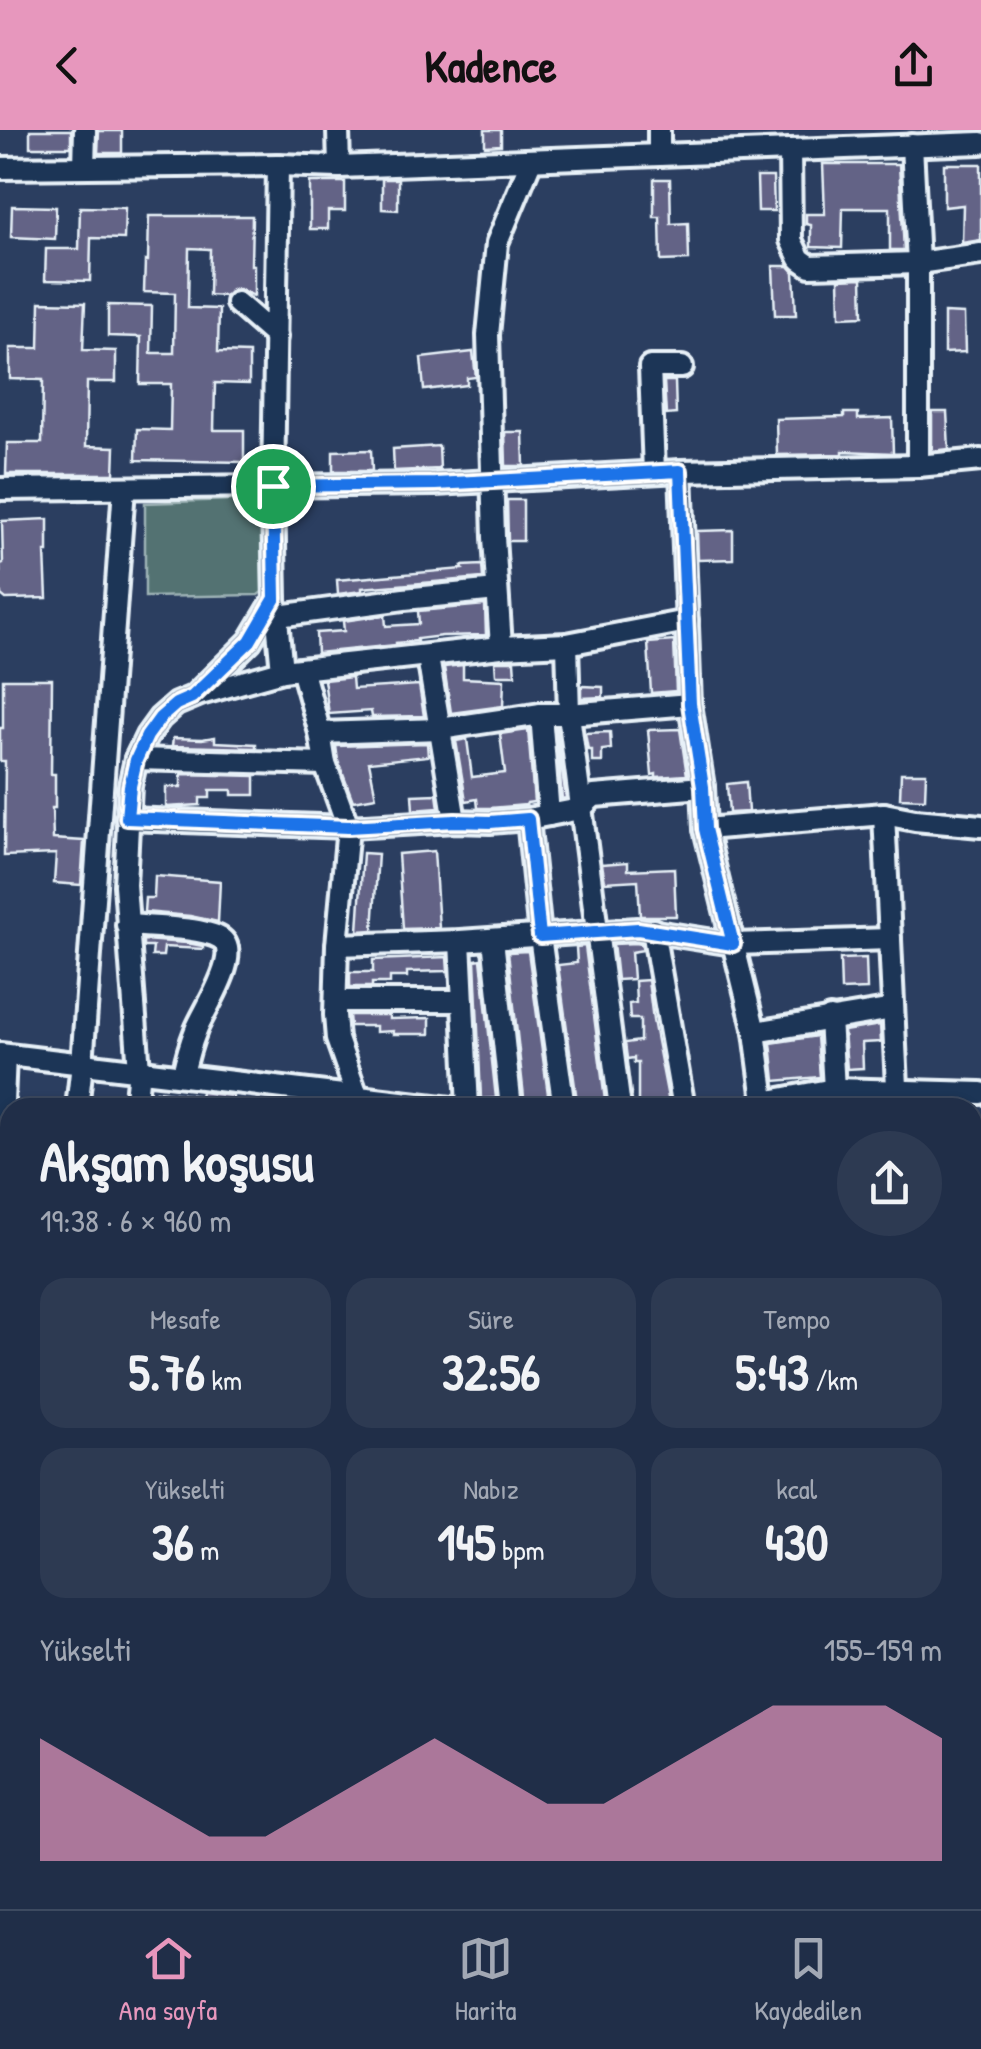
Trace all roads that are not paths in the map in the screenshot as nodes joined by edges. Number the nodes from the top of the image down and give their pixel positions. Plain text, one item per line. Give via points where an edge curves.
1 (84, 130) edge
2 (338, 130) edge
3 (659, 130) edge
4 (981, 143) edge
5 (912, 146) junction
6 (790, 150) junction
7 (658, 155) junction
8 (531, 161) junction
9 (278, 165) junction
10 (0, 168) edge
11 (84, 168) junction
12 (339, 168) junction
13 (981, 254) edge
14 (918, 263) junction
15 (236, 304) dead end
16 (276, 336) junction
17 (682, 367) dead end
18 (981, 460) edge
19 (918, 466) junction
20 (680, 471) junction
21 (654, 472) junction
22 (492, 481) junction
23 (273, 486) junction
24 (124, 488) junction
25 (0, 489) edge
26 (497, 590) junction
27 (276, 607) junction
28 (687, 621) junction
29 (567, 644) junction
30 (501, 647) junction
31 (428, 657) junction
32 (292, 670) junction
33 (192, 697) junction
34 (690, 704) junction
35 (541, 714) junction
36 (569, 714) junction
37 (440, 730) junction
38 (320, 733) junction
39 (136, 760) junction
40 (325, 764) junction
41 (703, 787) junction
42 (580, 809) junction
43 (884, 814) junction
44 (539, 817) junction
45 (127, 818) junction
46 (455, 821) junction
47 (981, 826) edge
48 (348, 827) junction
49 (705, 829) junction
50 (127, 925) junction
51 (596, 930) junction
52 (653, 930) junction
53 (540, 936) junction
54 (494, 939) junction
55 (890, 939) junction
56 (460, 941) junction
57 (733, 944) junction
58 (336, 945) junction
59 (336, 1001) junction
60 (463, 1001) junction
61 (893, 1009) junction
62 (830, 1018) junction
63 (754, 1032) junction
64 (2, 1055) edge
65 (82, 1064) junction
66 (139, 1070) junction
67 (183, 1076) junction
68 (981, 1092) edge
69 (3, 1098) edge
70 (78, 1098) edge
71 (136, 1098) edge
72 (330, 1098) edge
73 (356, 1098) edge
74 (468, 1098) edge
75 (509, 1098) edge
76 (563, 1098) edge
77 (619, 1098) edge
78 (682, 1098) edge
79 (764, 1098) edge
80 (835, 1098) edge
81 (898, 1098) edge
82 (910, 1098) edge

1 - 11 street
2 - 12 street
3 - 7 street
4 - 5 street
5 - 6 street
5 - 14 street
6 - 7 street
6 - 14 street via 791,240 800,259 810,266
7 - 8 street
8 - 12 street
8 - 22 street via 496,243 488,336
9 - 11 street
9 - 12 street
9 - 16 street
10 - 11 street
13 - 14 street
14 - 19 street
15 - 16 street
16 - 23 street
17 - 21 street via 650,368
18 - 19 street
19 - 20 street
20 - 21 street
20 - 28 street
21 - 22 street
22 - 23 street
22 - 26 street
23 - 24 street
23 - 27 street
24 - 25 street
24 - 65 street
26 - 27 street
26 - 30 street
27 - 32 street
27 - 33 street
28 - 29 street
28 - 34 street
29 - 30 street
29 - 36 street
30 - 31 street
31 - 32 street
31 - 37 street
32 - 33 street
32 - 38 street
33 - 39 street via 160,718
34 - 36 street
34 - 41 street
35 - 36 street
35 - 37 street
35 - 44 street
36 - 42 street
37 - 38 street
37 - 46 street
38 - 40 street
39 - 40 street
39 - 45 street
40 - 48 street
41 - 42 street via 594,796
41 - 49 street
42 - 44 street
42 - 51 street
43 - 47 street
43 - 49 street
43 - 55 street
44 - 46 street
44 - 53 street
45 - 48 street
45 - 50 street
46 - 48 street
48 - 58 street
49 - 57 street
50 - 66 street
50 - 67 street via 208,934 228,946 223,978 196,1029
51 - 52 street
51 - 53 street
51 - 77 street
52 - 57 street
52 - 78 street
53 - 54 street
53 - 76 street
54 - 56 street
54 - 75 street
55 - 57 street
55 - 61 street
56 - 58 street
56 - 60 street
57 - 63 street
58 - 59 street
59 - 60 street
59 - 73 street via 337,1039
60 - 74 street
61 - 62 street
61 - 81 street
62 - 63 street
62 - 80 street
63 - 79 street
64 - 65 street
64 - 69 street
65 - 66 street
65 - 70 street
66 - 67 street
66 - 71 street
67 - 72 street
68 - 82 street

